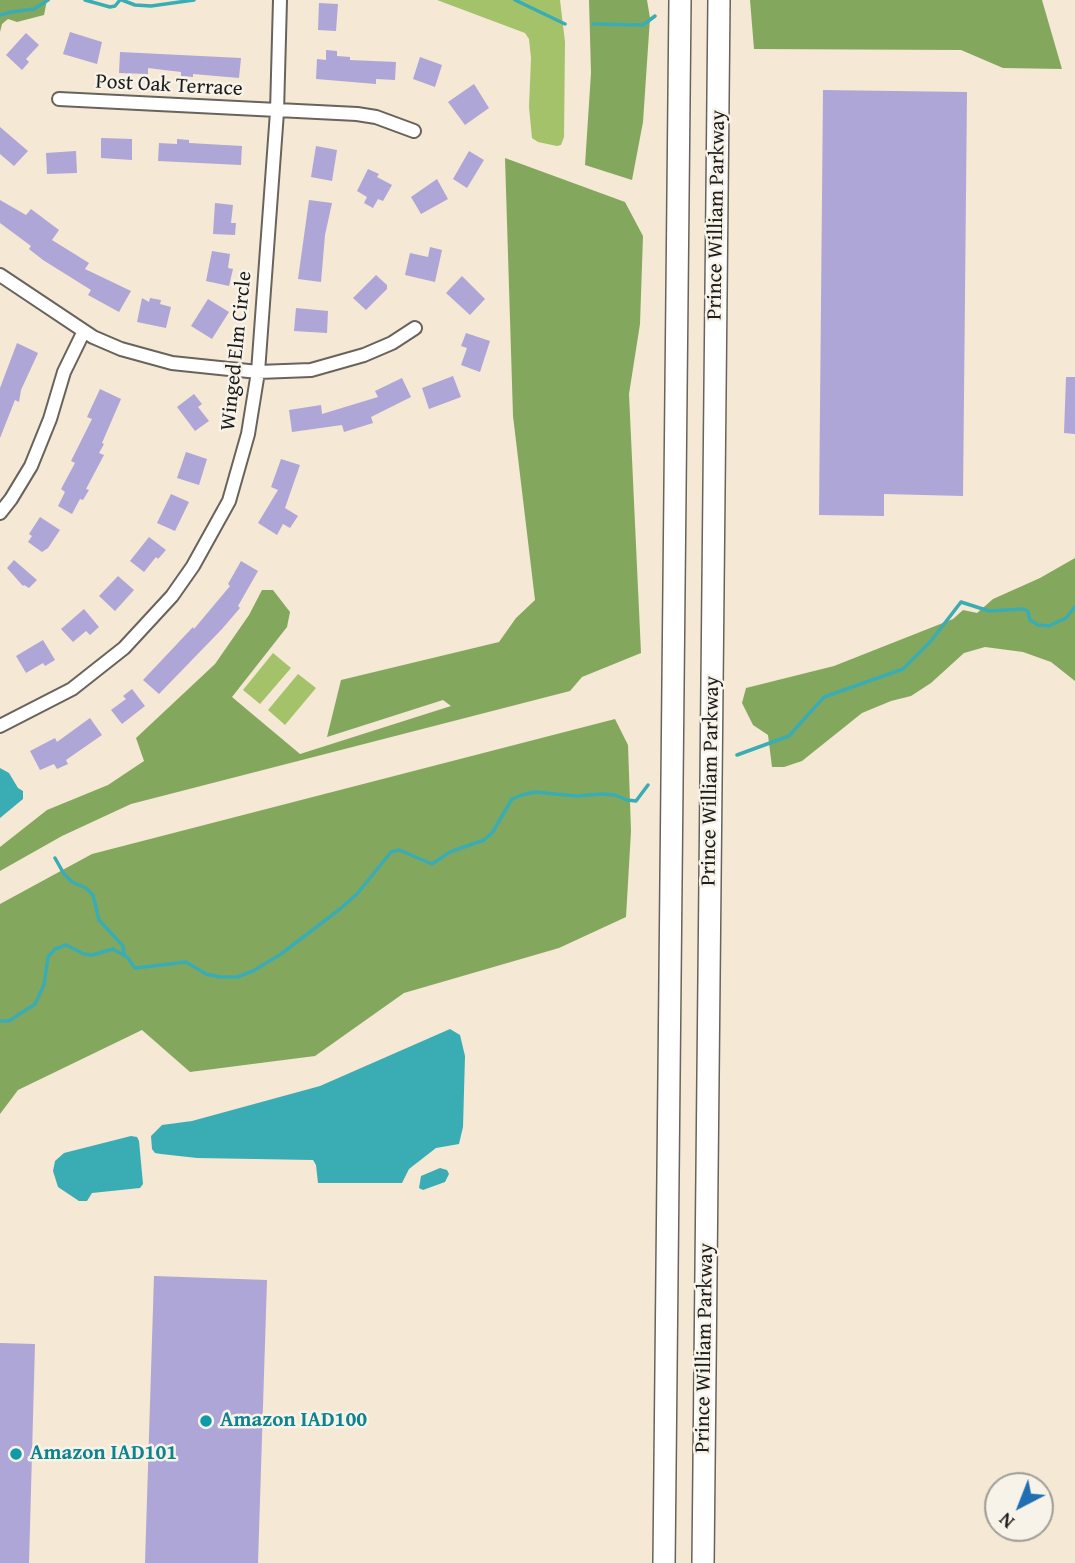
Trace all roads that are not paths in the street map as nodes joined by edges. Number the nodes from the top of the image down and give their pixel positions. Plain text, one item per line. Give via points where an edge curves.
1 (280, 0) edge
2 (680, 0) edge
3 (719, 0) edge
4 (59, 99) dead end
5 (277, 112) junction
6 (414, 131) dead end
7 (0, 275) edge
8 (415, 328) dead end
9 (85, 331) junction
10 (258, 372) junction
11 (0, 513) edge
12 (0, 726) edge
13 (664, 1563) edge
14 (703, 1563) edge

1 - 5 street, Winged Elm Circle
2 - 13 highway, Prince William Parkway
3 - 14 highway, Prince William Parkway
4 - 5 street, Post Oak Terrace
5 - 6 street, Post Oak Terrace via 357,114
5 - 10 street, Winged Elm Circle
7 - 9 street
8 - 10 street via 392,343 341,363 311,370
9 - 10 street via 121,348 172,363
9 - 11 street via 64,372 31,466
10 - 12 street, Winged Elm Circle via 248,434 229,501 172,596 99,670 62,695

